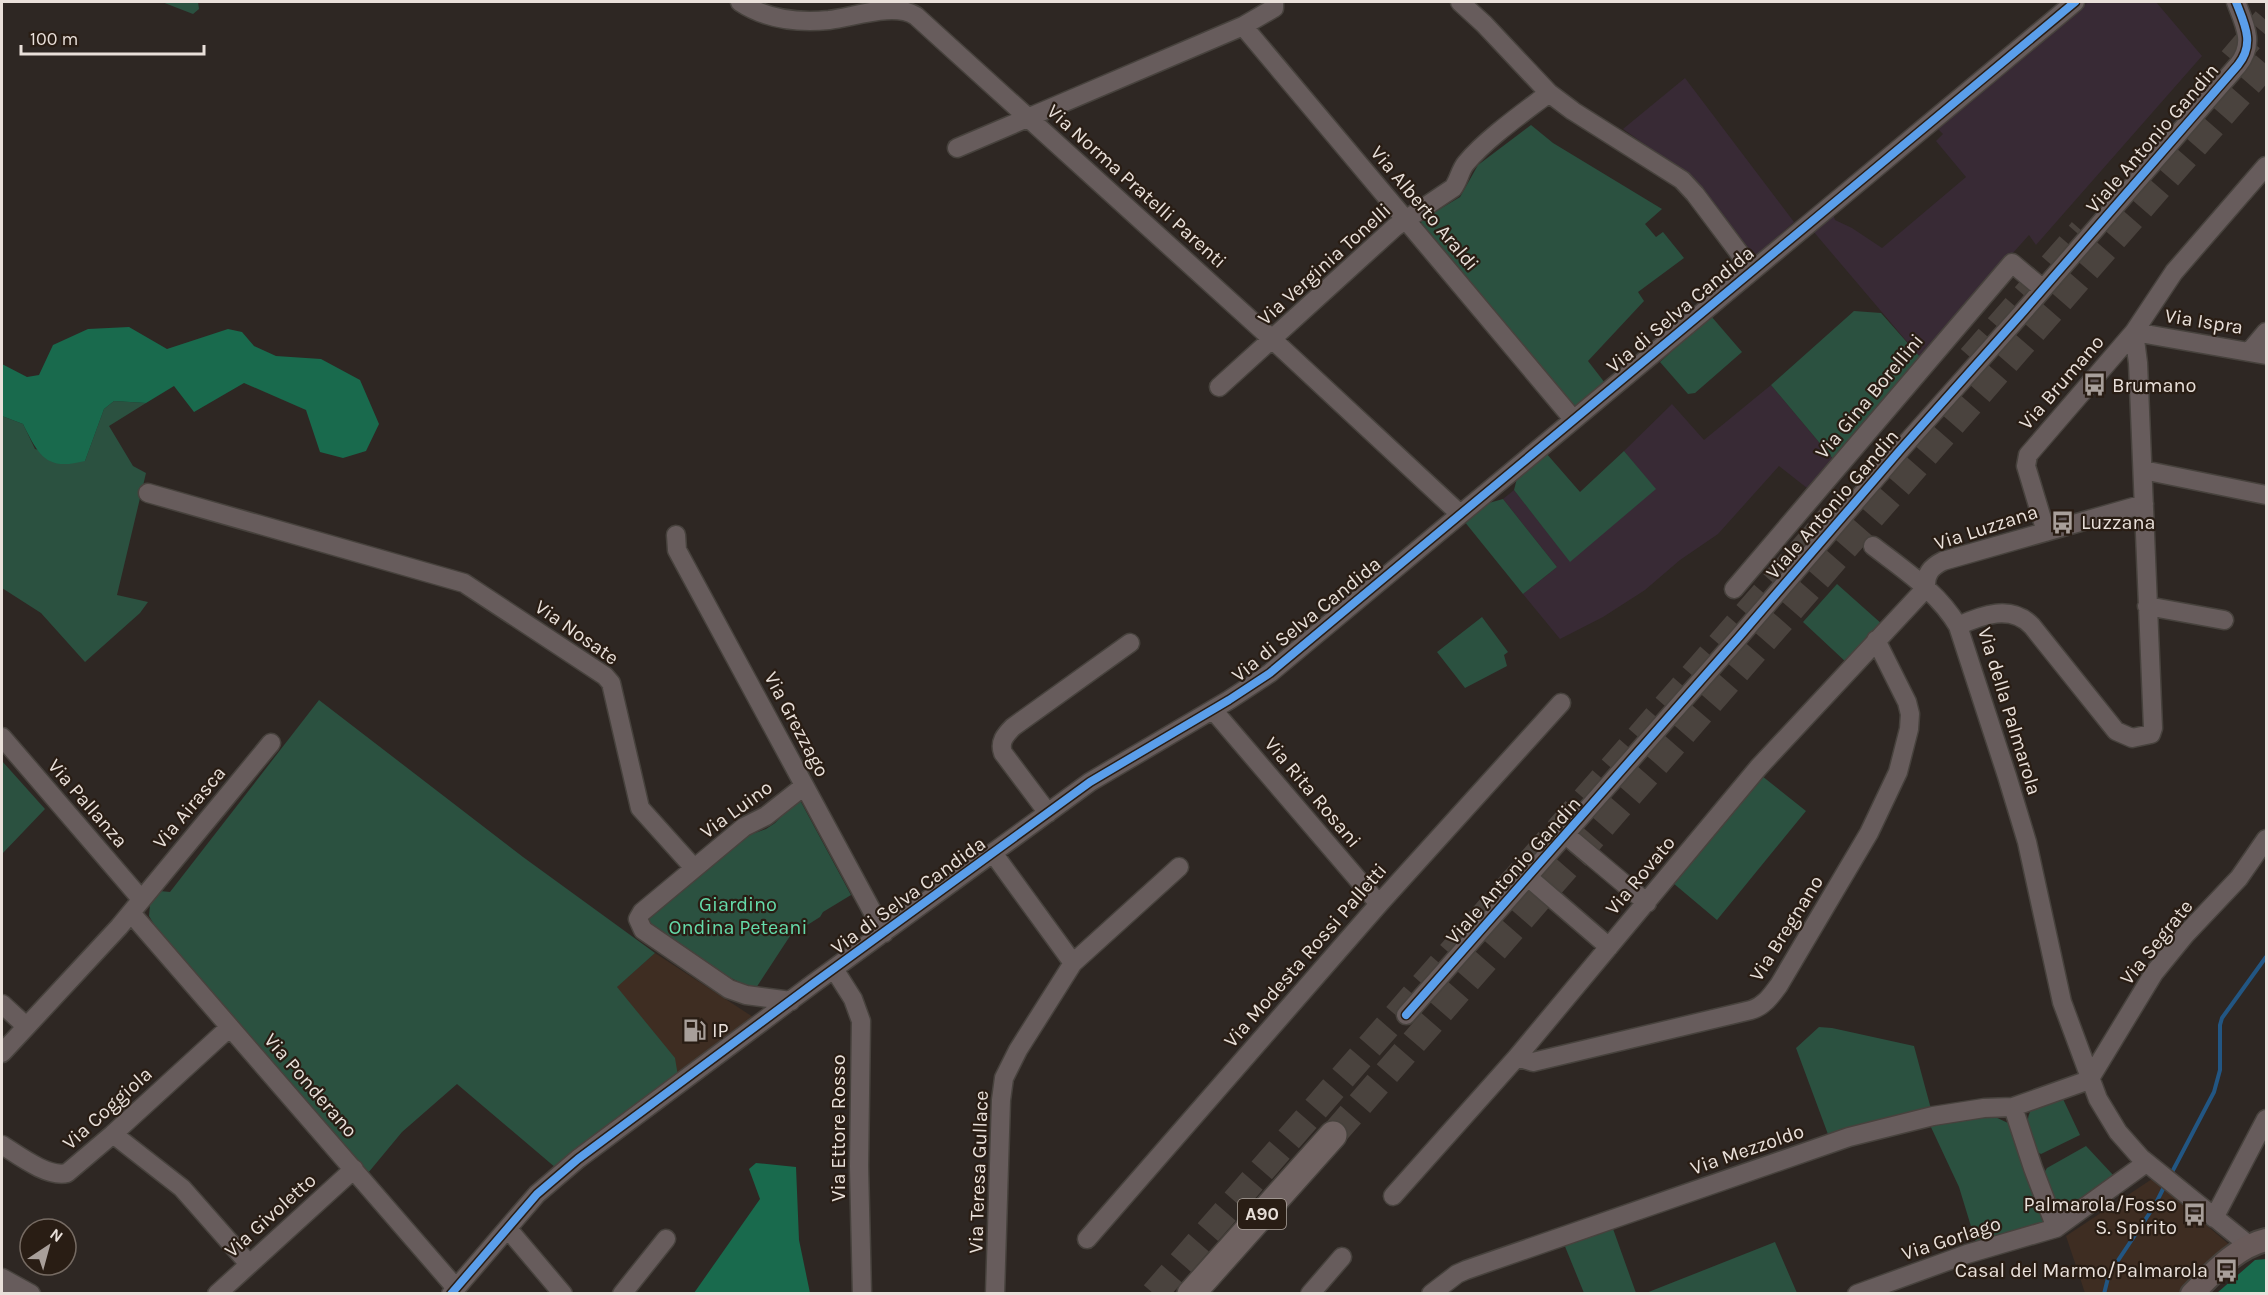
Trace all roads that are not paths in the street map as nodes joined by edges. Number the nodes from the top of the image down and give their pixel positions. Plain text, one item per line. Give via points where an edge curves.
1 (740, 2) edge
2 (1274, 2) edge
3 (1460, 2) edge
4 (2075, 2) edge
5 (2236, 2) edge
6 (1243, 26) junction
7 (1549, 93) junction
8 (1028, 118) junction
9 (957, 148) dead end
10 (2266, 166) edge
11 (1407, 219) junction
12 (1752, 270) junction
13 (2043, 289) junction
14 (2134, 332) junction
15 (2266, 332) edge
16 (1273, 340) junction
17 (2258, 353) edge
18 (1219, 387) dead end
19 (1573, 419) junction
20 (2143, 470) junction
21 (148, 493) dead end
22 (2266, 495) edge
23 (2144, 504) junction
24 (1460, 514) junction
25 (2046, 532) junction
26 (676, 535) dead end
27 (1873, 546) dead end
28 (1926, 588) junction
29 (1734, 589) dead end
30 (2147, 606) junction
31 (2224, 620) dead end
32 (1958, 626) junction
33 (1876, 640) junction
34 (1130, 643) dead end
35 (1561, 704) dead end
36 (1214, 710) junction
37 (2, 737) edge
38 (271, 743) dead end
39 (804, 786) junction
40 (1048, 813) junction
41 (1566, 835) junction
42 (2266, 839) edge
43 (993, 853) junction
44 (1179, 867) dead end
45 (694, 868) junction
46 (1528, 877) junction
47 (1647, 903) junction
48 (1379, 904) junction
49 (136, 906) junction
50 (884, 933) junction
51 (1609, 947) junction
52 (1073, 963) junction
53 (834, 969) junction
54 (790, 1001) junction
55 (2, 1004) edge
56 (1406, 1016) dead end
57 (26, 1026) junction
58 (230, 1027) junction
59 (2, 1053) edge
60 (1517, 1057) junction
61 (2089, 1080) junction
62 (2013, 1107) junction
63 (2266, 1119) edge
64 (113, 1134) junction
65 (1332, 1135) tunnel mouth
66 (2, 1145) edge
67 (354, 1169) junction
68 (2160, 1174) junction
69 (1393, 1196) dead end
70 (2214, 1218) junction
71 (2056, 1228) junction
72 (508, 1229) junction
73 (666, 1239) dead end
74 (1086, 1239) dead end
75 (2258, 1243) edge
76 (1342, 1257) dead end
77 (249, 1264) junction
78 (2, 1278) edge
79 (454, 1291) edge
80 (31, 1293) edge
81 (217, 1293) edge
82 (562, 1293) edge
83 (622, 1293) edge
84 (862, 1293) edge
85 (995, 1293) edge
86 (1191, 1293) edge
87 (1310, 1293) edge
88 (1431, 1293) edge
89 (1857, 1293) edge
90 (2192, 1293) edge

1 - 8 street, Via Norma Pratelli Parenti via 757,12 788,20 828,20 894,10 911,13
2 - 6 street via 1274,8
3 - 7 street
4 - 12 street, Via di Selva Candida
5 - 13 street, Viale Antonio Gandin via 2247,33 2245,57
6 - 8 street
6 - 11 street, Via Alberto Araldi
7 - 11 street, Via Verginia Tonelli via 1465,165 1453,188
7 - 12 street via 1690,187
8 - 9 street
8 - 16 street, Via Norma Pratelli Parenti
10 - 14 street via 2174,272
11 - 16 street, Via Verginia Tonelli
11 - 19 street, Via Alberto Araldi
12 - 19 street, Via di Selva Candida
13 - 29 street, Via Gina Borellini via 2012,263
13 - 41 street, Viale Antonio Gandin
14 - 17 street, Via Ispra
14 - 20 street, Via della Palmarola
14 - 25 street, Via Brumano via 2026,458
15 - 17 street
16 - 18 street, Via Verginia Tonelli
16 - 24 street, Via Norma Pratelli Parenti
19 - 24 street, Via di Selva Candida
20 - 22 street
20 - 23 street, Via della Palmarola
21 - 45 street, Via Nosate via 464,582 605,676 611,683 640,808
23 - 25 street, Via Luzzana
23 - 30 street, Via della Palmarola
24 - 36 street, Via di Selva Candida via 1279,666
25 - 28 street, Via Luzzana via 1940,562 1927,574
26 - 39 street, Via Grezzago via 677,550
27 - 28 street
28 - 32 street
28 - 33 street, Via Rovato
30 - 31 street
30 - 32 street, Via della Palmarola via 2153,728 2149,735 2135,738 2113,728 2028,621 1997,613
32 - 61 street, Via della Palmarola via 2024,831 2057,984
33 - 47 street, Via Rovato via 1758,768
33 - 60 street, Via Bregnano via 1910,714 1898,772 1869,833 1768,1000 1751,1010 1533,1062
34 - 40 street via 1013,727 1003,740 1003,753
35 - 48 street, Via Modesta Rossi Palletti
36 - 40 street, Via di Selva Candida via 1118,764
36 - 48 street, Via Rita Rosani
37 - 49 street, Via Pallanza
38 - 49 street, Via Airasca
39 - 45 street, Via Luino
39 - 50 street, Via Grezzago
40 - 43 street, Via di Selva Candida
41 - 46 street, Viale Antonio Gandin
41 - 47 street
42 - 61 street, Via Segrate via 2239,878 2154,973
43 - 50 street, Via di Selva Candida
43 - 52 street
44 - 52 street, Via Teresa Gullace
45 - 54 street via 642,912 640,926 729,989
46 - 51 street
46 - 56 street, Viale Antonio Gandin
47 - 51 street, Via Rovato
48 - 74 street, Via Modesta Rossi Palletti
49 - 57 street
49 - 58 street, Via Ponderano
50 - 53 street, Via di Selva Candida
51 - 60 street, Via Rovato
52 - 85 street, Via Teresa Gullace via 1018,1050 1002,1085
53 - 54 street, Via di Selva Candida
53 - 84 street, Via Ettore Rosso via 854,999 861,1021
54 - 72 street, Via di Selva Candida via 578,1159 537,1194
55 - 57 street
57 - 59 street
58 - 64 street, Via Coggiola
58 - 67 street, Via Ponderano
60 - 69 street, Via Rovato
61 - 62 street, Via Mezzoldo
61 - 68 street, Via della Palmarola via 2113,1125
62 - 71 street
62 - 88 street, Via Mezzoldo via 1934,1116 1849,1137 1466,1270
63 - 70 street
64 - 66 street, Via Coggiola via 62,1174 50,1172
64 - 77 street via 182,1188
65 - 86 highway, A90
67 - 77 street, Via Givoletto
67 - 79 street, Via Ponderano
68 - 70 street, Via della Palmarola
68 - 71 street, Via Gorlago
70 - 75 street, Via della Palmarola
71 - 89 street, Via Gorlago
72 - 79 street, Via di Selva Candida
72 - 82 street
73 - 83 street
75 - 90 main road via 2230,1258
76 - 87 street
77 - 81 street, Via Givoletto
78 - 80 street

